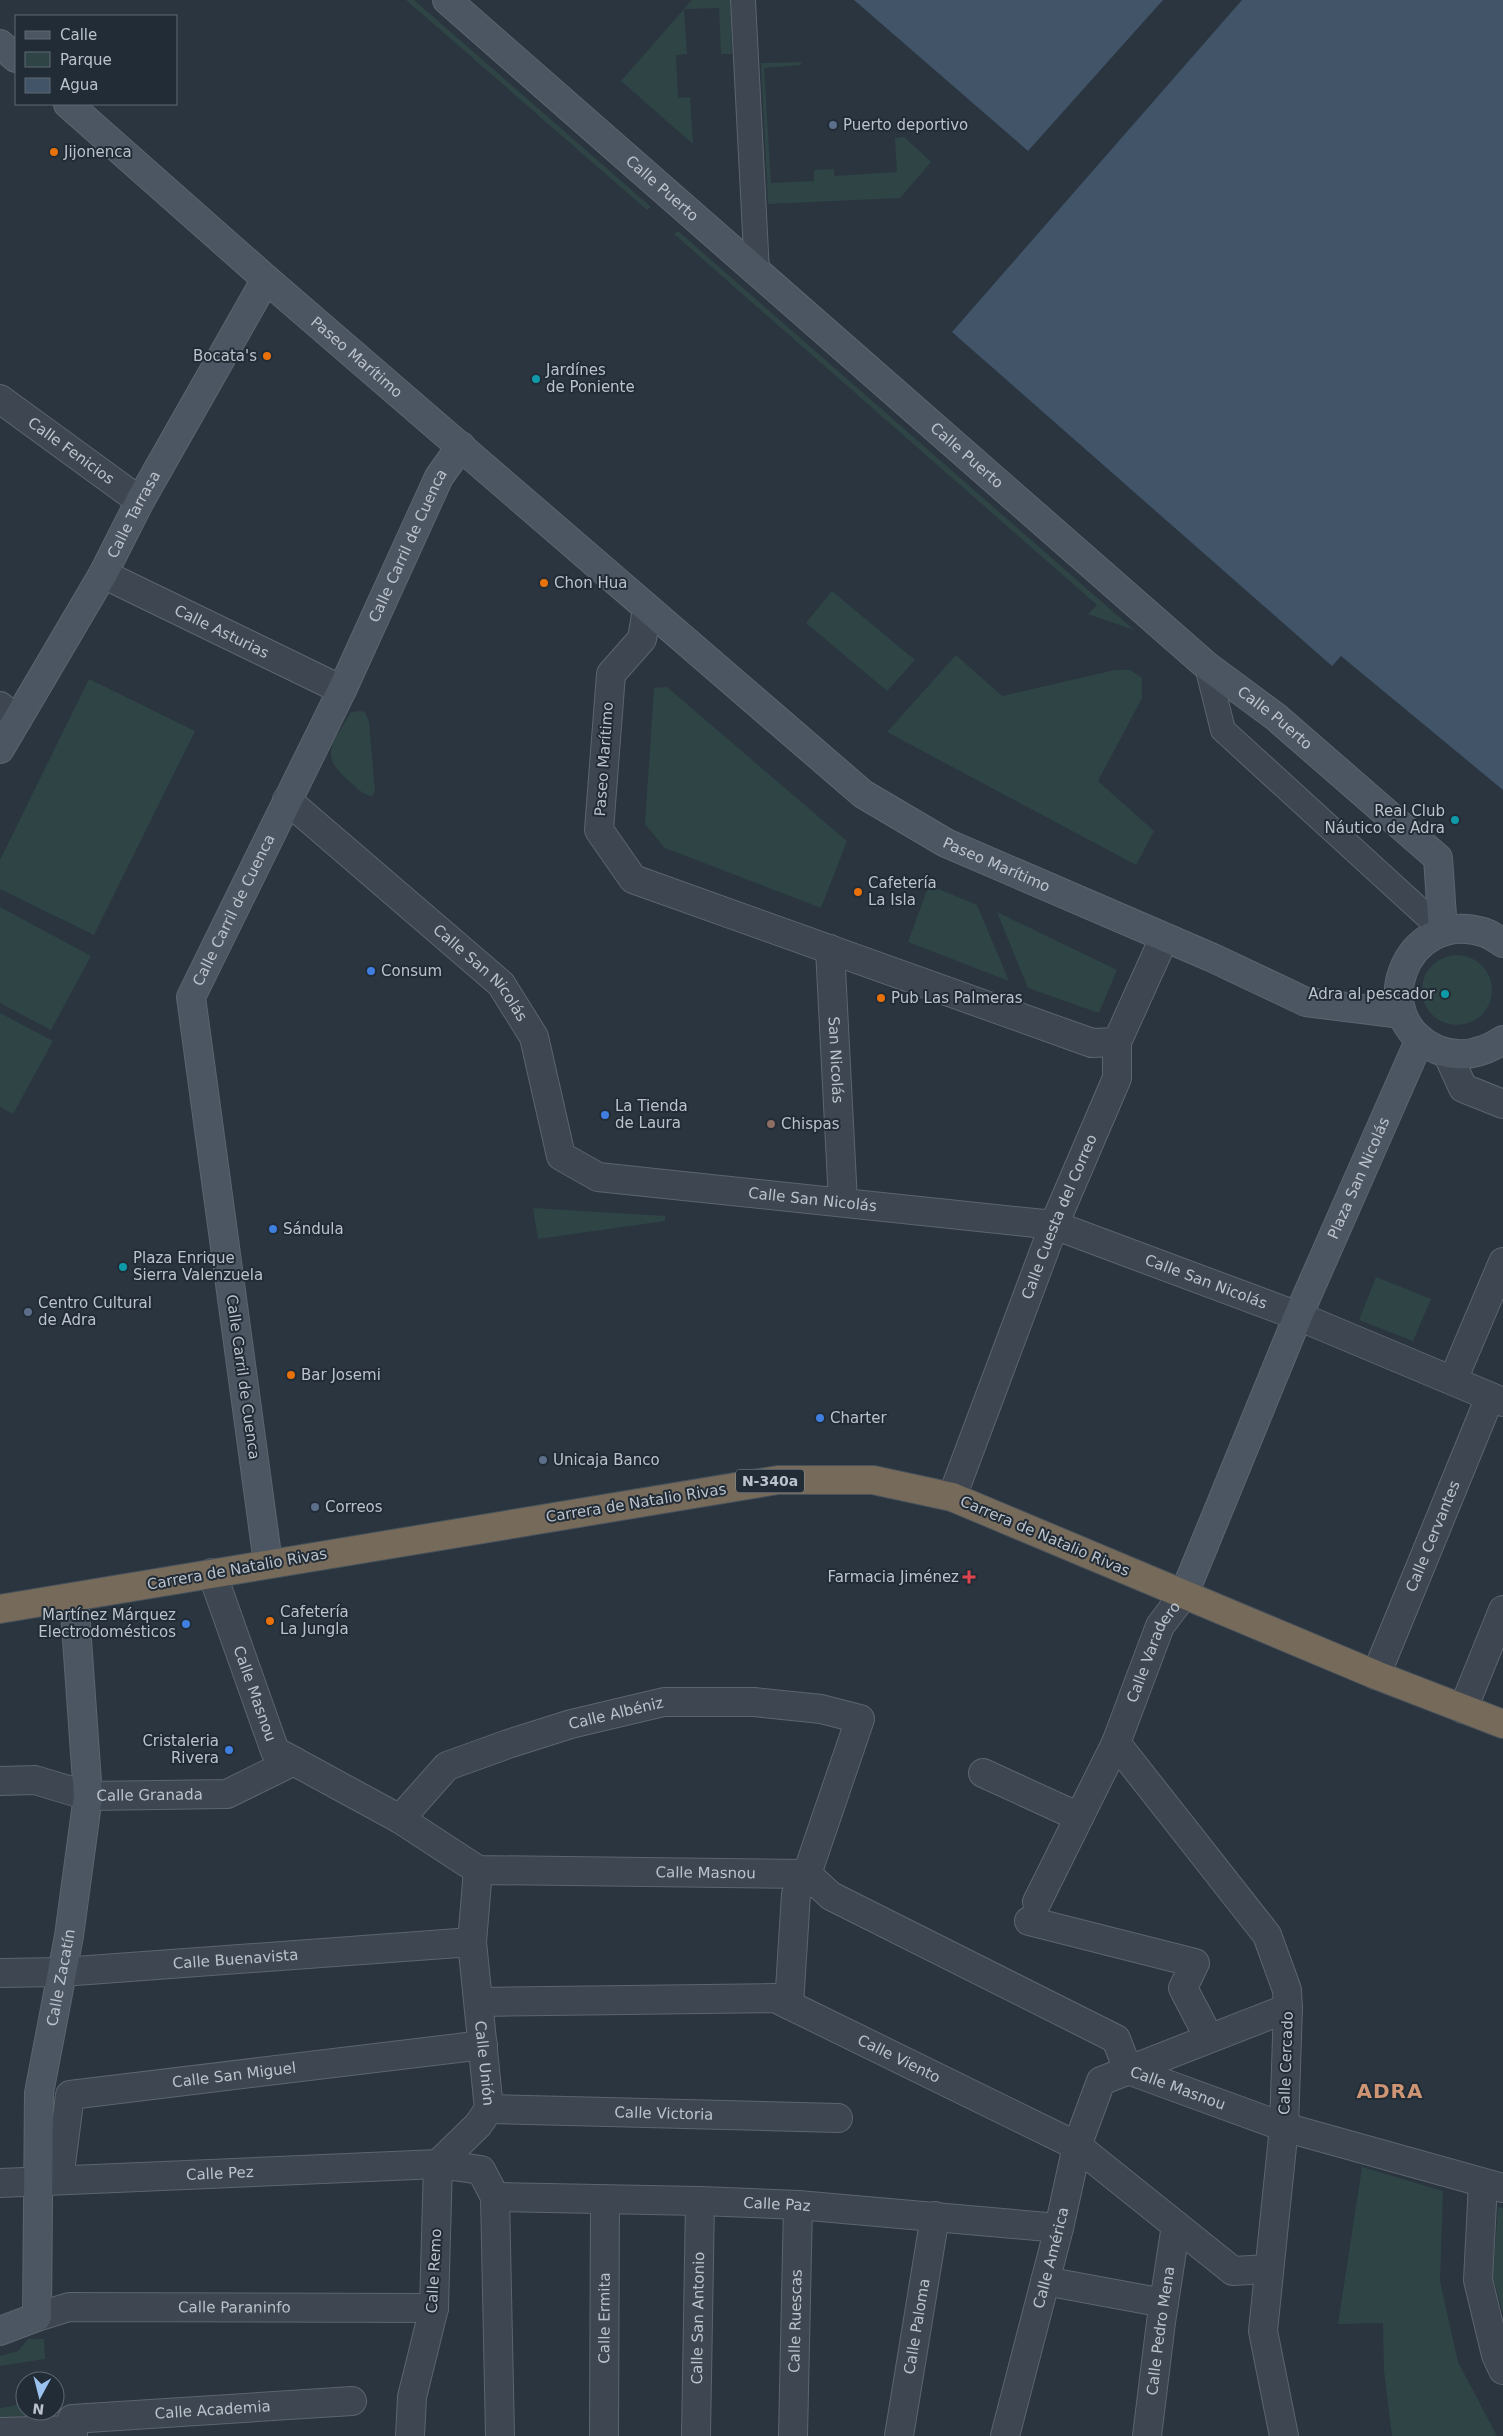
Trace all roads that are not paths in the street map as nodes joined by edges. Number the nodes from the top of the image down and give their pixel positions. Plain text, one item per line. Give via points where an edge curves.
1 (447, 0) edge
2 (743, 0) edge
3 (69, 105) edge
4 (757, 272) junction
5 (266, 279) junction
6 (0, 400) edge
7 (461, 446) junction
8 (140, 501) junction
9 (103, 574) junction
10 (647, 609) junction
11 (1208, 666) junction
12 (342, 690) junction
13 (8, 713) edge
14 (0, 749) edge
15 (287, 800) junction
16 (1443, 931) junction
17 (1164, 938) junction
18 (1503, 943) edge
19 (830, 949) junction
20 (1402, 1014) junction
21 (1420, 1039) junction
22 (1503, 1040) edge
23 (1117, 1042) junction
24 (1458, 1054) junction
25 (1503, 1066) edge
26 (1503, 1104) edge
27 (843, 1202) junction
28 (1054, 1225) junction
29 (1503, 1262) edge
30 (1298, 1316) junction
31 (1453, 1380) junction
32 (1497, 1400) edge
33 (952, 1497) junction
34 (268, 1563) junction
35 (212, 1573) junction
36 (1184, 1594) junction
37 (74, 1598) junction
38 (0, 1609) edge
39 (1503, 1610) edge
40 (1376, 1675) junction
41 (1462, 1710) junction
42 (1503, 1724) edge
43 (1116, 1742) junction
44 (294, 1761) junction
45 (983, 1773) dead end
46 (0, 1781) edge
47 (88, 1796) junction
48 (1079, 1817) junction
49 (400, 1819) junction
50 (478, 1870) junction
51 (808, 1874) junction
52 (472, 1942) junction
53 (62, 1972) junction
54 (0, 1973) edge
55 (479, 2002) junction
56 (789, 2006) junction
57 (1288, 2008) junction
58 (1209, 2038) junction
59 (483, 2046) junction
60 (1128, 2070) junction
61 (490, 2109) junction
62 (838, 2118) dead end
63 (1284, 2127) junction
64 (1077, 2146) junction
65 (438, 2164) junction
66 (48, 2180) junction
67 (0, 2183) edge
68 (1493, 2186) edge
69 (495, 2198) junction
70 (605, 2201) junction
71 (700, 2201) junction
72 (798, 2205) junction
73 (935, 2216) junction
74 (1176, 2226) junction
75 (1059, 2228) junction
76 (1269, 2269) junction
77 (1045, 2281) junction
78 (1164, 2303) junction
79 (434, 2308) junction
80 (37, 2317) junction
81 (0, 2331) edge
82 (1503, 2370) edge
83 (352, 2400) dead end
84 (72, 2428) edge
85 (0, 2432) edge
86 (410, 2436) edge
87 (500, 2436) edge
88 (604, 2436) edge
89 (696, 2436) edge
90 (793, 2436) edge
91 (899, 2436) edge
92 (1005, 2436) edge
93 (1147, 2436) edge
94 (1284, 2436) edge

1 - 4 street, Calle Puerto
2 - 4 lane
3 - 5 street, Paseo Marítimo
4 - 11 street, Calle Puerto
5 - 7 street, Paseo Marítimo
5 - 8 street, Calle Tarrasa
6 - 8 street, Calle Fenicios
7 - 10 street, Paseo Marítimo
7 - 12 street, Calle Carril de Cuenca via 439,477
8 - 9 street, Calle Tarrasa
9 - 12 street, Calle Asturias
9 - 13 street, Calle Tarrasa
10 - 17 street, Paseo Marítimo via 863,794 946,843
10 - 19 street, Paseo Marítimo via 642,639 611,674 599,830 633,878
11 - 16 lane via 1223,730
11 - 16 street, Calle Puerto via 1276,717 1438,858
12 - 15 street, Calle Carril de Cuenca
13 - 14 street, Calle Tarrasa
15 - 27 street, Calle San Nicolás via 502,984 534,1038 561,1156 598,1177
15 - 34 street, Calle Carril de Cuenca via 191,997
16 - 18 street via 1464,928 1484,932
16 - 20 street via 1425,940 1415,950 1401,974 1398,994
17 - 20 street, Paseo Marítimo via 1306,1002
17 - 23 street, Calle Cuesta del Correo
19 - 23 street, Paseo Marítimo via 1092,1044
19 - 27 street, San Nicolás
20 - 21 street
21 - 24 street via 1428,1046
21 - 30 street, Plaza San Nicolás
22 - 24 street via 1489,1050
23 - 28 street, Calle Cuesta del Correo via 1117,1078
24 - 25 street
24 - 26 street via 1463,1088
27 - 28 street, Calle San Nicolás
28 - 30 street, Calle San Nicolás
28 - 33 street, Calle Cuesta del Correo
29 - 31 street
30 - 31 street, Calle San Nicolás
30 - 36 street, Calle Varadero
31 - 32 street, Calle San Nicolás
32 - 40 street, Calle Cervantes
33 - 34 highway, Carrera de Natalio Rivas / N-340a via 873,1480 778,1480
33 - 36 highway, Carrera de Natalio Rivas / N-340a
34 - 35 highway, Carrera de Natalio Rivas / N-340a
35 - 37 highway, Carrera de Natalio Rivas / N-340a
35 - 44 street, Calle Masnou via 275,1751
36 - 40 highway, Carrera de Natalio Rivas / N-340a
36 - 43 street, Calle Varadero via 1160,1626
37 - 38 highway, Carrera de Natalio Rivas / N-340a
37 - 47 street, Calle Zacatín
39 - 41 street
40 - 41 highway, Carrera de Natalio Rivas / N-340a
41 - 42 highway, Carrera de Natalio Rivas / N-340a
43 - 48 street, Calle Varadero
43 - 57 street, Calle Cercado via 1267,1935 1287,1990
44 - 47 street, Calle Granada via 227,1794
44 - 49 street, Calle Masnou
45 - 48 street
46 - 47 street, Calle Granada via 35,1780
47 - 53 street, Calle Zacatín
48 - 58 street, Calle Varadero via 1033,1911 1195,1963 1183,1988
49 - 50 street, Calle Masnou
49 - 51 street, Calle Albéniz via 448,1766 571,1724 664,1702 754,1702 821,1709 860,1719
50 - 51 street, Calle Masnou
50 - 52 street, Calle Unión
51 - 56 street via 796,1894
51 - 60 street, Calle Masnou via 831,1896 1116,2039
52 - 53 street, Calle Buenavista
52 - 55 street, Calle Unión
53 - 54 street, Calle Buenavista
53 - 66 street, Calle Zacatín via 39,2093
55 - 56 street, Calle Viento via 775,1998
55 - 59 street, Calle Unión
56 - 64 street, Calle Viento
57 - 58 street
57 - 63 street, Calle Cercado
58 - 60 street
59 - 61 street, Calle Unión
59 - 66 street, Calle San Miguel via 70,2095
60 - 63 street, Calle Masnou
60 - 64 street, Calle América via 1101,2081
61 - 62 street, Calle Victoria
61 - 65 street, Calle Unión
63 - 68 street, Calle Masnou
63 - 76 street, Calle Cercado
64 - 74 street, Calle Viento
64 - 75 street, Calle América
65 - 66 street, Calle Pez
65 - 69 street via 481,2170
65 - 79 street, Calle Remo
66 - 67 street, Calle Pez
66 - 80 street, Calle Zacatín
68 - 82 street via 1478,2280 1496,2355
69 - 70 street, Calle Paz
69 - 87 street
70 - 71 street, Calle Paz
70 - 88 street, Calle Ermita
71 - 72 street, Calle Paz
71 - 89 street, Calle San Antonio
72 - 73 street, Calle Paz
72 - 90 street, Calle Ruescas
73 - 75 street, Calle Paz
73 - 91 street, Calle Paloma
74 - 76 street, Calle Viento via 1233,2271
74 - 78 street, Calle Pedro Mena
75 - 77 street, Calle América
76 - 94 street, Calle Cercado via 1264,2331
77 - 78 street
77 - 92 street, Calle América
78 - 93 street, Calle Pedro Mena
79 - 80 street, Calle Paraninfo via 69,2307
79 - 86 street, Calle Remo via 412,2397
80 - 81 street
83 - 84 street, Calle Academia
84 - 85 street, Calle Academia

